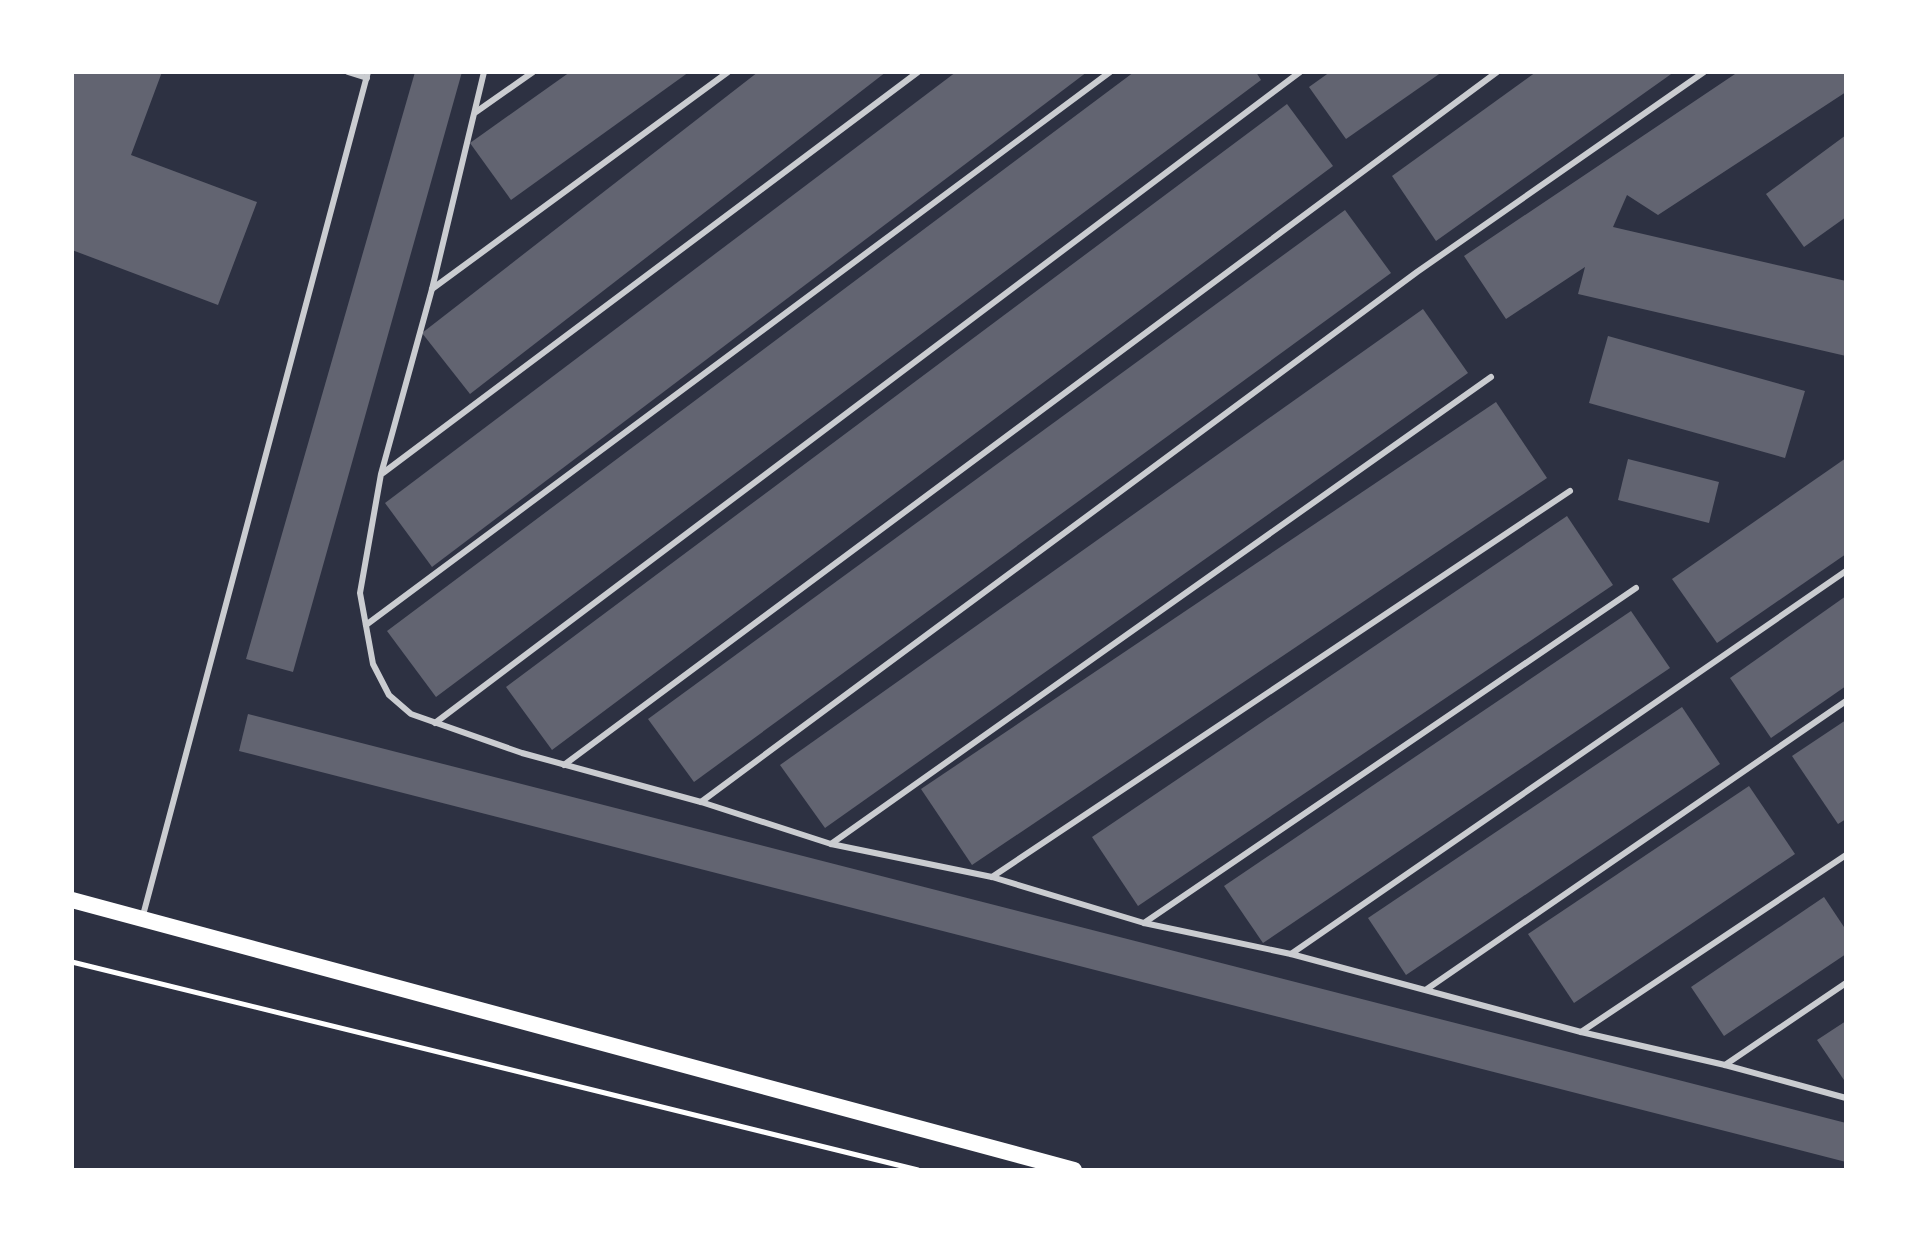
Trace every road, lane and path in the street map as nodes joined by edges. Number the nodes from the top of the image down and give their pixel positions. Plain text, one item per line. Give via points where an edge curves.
1 (348, 72) edge
2 (484, 72) edge
3 (533, 72) edge
4 (728, 72) edge
5 (918, 72) edge
6 (1110, 72) edge
7 (1300, 72) edge
8 (1497, 72) edge
9 (1704, 72) edge
10 (367, 75) edge
11 (476, 112) junction
12 (432, 289) junction
13 (1491, 377) dead end
14 (381, 474) junction
15 (1570, 491) dead end
16 (1846, 571) edge
17 (1636, 588) dead end
18 (366, 625) junction
19 (1846, 701) edge
20 (435, 723) junction
21 (564, 765) junction
22 (701, 802) junction
23 (831, 844) junction
24 (1846, 855) edge
25 (992, 877) junction
26 (72, 900) edge
27 (142, 919) junction
28 (1144, 923) junction
29 (1291, 954) junction
30 (72, 962) edge
31 (1846, 983) edge
32 (1426, 989) junction
33 (1581, 1032) junction
34 (1725, 1065) junction
35 (1846, 1098) edge
36 (918, 1170) edge
37 (1074, 1170) edge

1 - 10 lane
2 - 11 lane
3 - 11 lane
4 - 12 lane
5 - 14 lane
6 - 18 lane
7 - 20 lane
8 - 21 lane
9 - 22 lane via 1417,272
10 - 27 lane
11 - 12 lane
12 - 14 lane
13 - 23 lane
14 - 18 lane via 360,593
15 - 25 lane
16 - 29 lane
17 - 28 lane
18 - 20 lane via 373,664 389,695 411,714
19 - 32 lane
20 - 21 lane
21 - 22 lane
22 - 23 lane
23 - 25 lane
24 - 33 lane
25 - 28 lane
26 - 27 main road
27 - 37 main road
28 - 29 lane
29 - 32 lane
30 - 36 path
31 - 34 lane
32 - 33 lane
33 - 34 lane
34 - 35 lane

